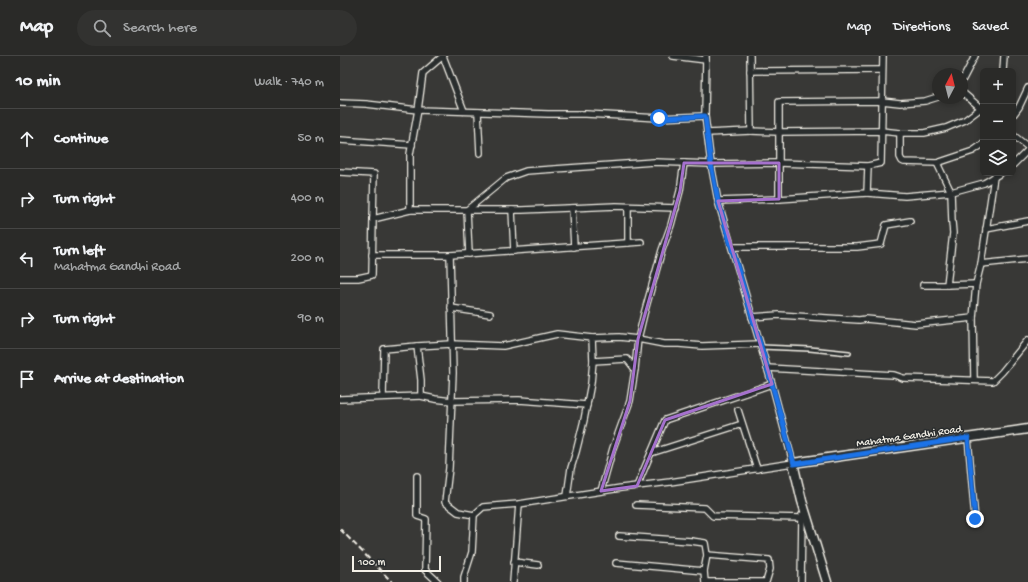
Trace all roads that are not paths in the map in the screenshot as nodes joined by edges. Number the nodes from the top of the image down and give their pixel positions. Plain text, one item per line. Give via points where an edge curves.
1 (672, 56) edge
2 (750, 56) edge
3 (882, 56) edge
4 (975, 56) edge
5 (1004, 56) edge
6 (706, 58) edge
7 (1003, 68) edge
8 (968, 69) edge
9 (882, 70) junction
10 (750, 71) junction
11 (1028, 88) edge
12 (968, 97) edge
13 (932, 99) edge
14 (882, 101) junction
15 (340, 103) edge
16 (980, 106) edge
17 (980, 109) edge
18 (418, 110) junction
19 (464, 111) junction
20 (478, 112) junction
21 (1016, 112) edge
22 (705, 116) junction
23 (750, 131) junction
24 (881, 131) junction
25 (707, 132) junction
26 (779, 132) junction
27 (900, 133) junction
28 (1016, 138) edge
29 (340, 140) edge
30 (412, 145) junction
31 (980, 146) edge
32 (1028, 148) edge
33 (480, 153) dead end
34 (1016, 162) edge
35 (684, 163) junction
36 (779, 163) junction
37 (936, 163) junction
38 (711, 164) junction
39 (868, 166) junction
40 (340, 172) edge
41 (994, 177) joint
42 (951, 192) junction
43 (867, 193) junction
44 (779, 199) junction
45 (718, 201) junction
46 (628, 207) junction
47 (572, 208) junction
48 (676, 208) junction
49 (410, 210) junction
50 (467, 210) junction
51 (512, 210) junction
52 (373, 219) junction
53 (910, 221) dead end
54 (1028, 221) edge
55 (986, 229) junction
56 (641, 242) dead end
57 (628, 243) junction
58 (574, 247) junction
59 (732, 247) junction
60 (514, 251) junction
61 (469, 254) junction
62 (372, 255) junction
63 (450, 255) junction
64 (1028, 259) edge
65 (981, 264) junction
66 (340, 278) edge
67 (923, 284) dead end
68 (976, 284) junction
69 (947, 285) junction
70 (451, 308) junction
71 (490, 314) dead end
72 (752, 317) junction
73 (973, 318) junction
74 (592, 338) junction
75 (638, 339) junction
76 (1028, 340) edge
77 (452, 344) junction
78 (417, 346) junction
79 (761, 346) junction
80 (849, 353) dead end
81 (593, 361) junction
82 (767, 368) junction
83 (635, 369) junction
84 (974, 380) junction
85 (772, 384) junction
86 (421, 396) junction
87 (383, 397) junction
88 (340, 398) edge
89 (452, 401) junction
90 (586, 405) junction
91 (738, 410) dead end
92 (742, 424) junction
93 (1028, 429) edge
94 (968, 438) junction
95 (651, 453) junction
96 (794, 464) junction
97 (757, 469) junction
98 (417, 476) dead end
99 (637, 486) junction
100 (601, 491) junction
101 (567, 496) junction
102 (802, 501) junction
103 (519, 504) junction
104 (636, 505) dead end
105 (474, 515) junction
106 (802, 518) junction
107 (975, 519) dead end
108 (619, 536) dead end
109 (707, 555) junction
110 (514, 562) junction
111 (616, 563) dead end
112 (538, 565) dead end
113 (704, 571) junction
114 (438, 582) edge
115 (464, 582) edge
116 (513, 582) edge
117 (705, 582) edge
118 (801, 582) edge
119 (827, 582) edge

1 - 6 street
2 - 10 street
3 - 9 street
4 - 8 street
5 - 7 street
6 - 22 street
9 - 10 street
9 - 14 street
10 - 23 street
11 - 21 street
12 - 16 street
13 - 14 street via 900,103
14 - 24 street
14 - 26 street via 779,102
15 - 18 street
17 - 27 street via 965,120 946,128 924,134
18 - 19 street
18 - 19 street via 423,73 443,56
18 - 30 street
19 - 20 street
20 - 22 street via 659,118
20 - 33 street
22 - 25 street
23 - 25 street
23 - 26 street
24 - 26 street
24 - 27 street
24 - 39 street via 881,163
25 - 38 street
26 - 36 street
27 - 37 street via 902,161
28 - 32 street
29 - 30 street
30 - 49 street
31 - 37 street via 973,151
32 - 34 street
35 - 38 street
35 - 48 street
35 - 50 street via 654,162 526,171 506,178
36 - 38 street
36 - 39 street
36 - 44 street
37 - 42 street
38 - 45 street
39 - 43 street
40 - 52 street via 374,174
41 - 42 street via 984,183
41 - 55 street
42 - 43 street via 905,196
42 - 69 street via 953,233
43 - 44 street
44 - 45 street
45 - 59 street
46 - 47 street
46 - 48 street
46 - 57 street
47 - 51 street
47 - 58 street
48 - 75 street
49 - 50 street
49 - 52 street
50 - 51 street
50 - 61 street
51 - 60 street
52 - 62 street
53 - 59 street via 886,224 881,244 857,247
54 - 55 street
55 - 65 street
56 - 57 street
57 - 58 street
58 - 60 street
59 - 72 street
60 - 61 street
61 - 63 street
62 - 63 street
62 - 66 street via 372,275
63 - 70 street
64 - 65 street
65 - 68 street
67 - 69 street
68 - 69 street
68 - 73 street
70 - 71 street
70 - 77 street
72 - 73 street via 779,315 916,324
72 - 79 street
73 - 84 street
74 - 75 street
74 - 77 street via 557,334 503,346
74 - 81 street
75 - 79 street via 664,344
75 - 83 street
76 - 84 street via 993,381
77 - 78 street
77 - 89 street
78 - 86 street
78 - 87 street via 384,349
79 - 80 lane
79 - 82 street
81 - 83 street via 627,359
81 - 90 street
82 - 84 street via 903,378
82 - 85 street
83 - 100 street via 630,401
85 - 95 street via 666,420
85 - 96 street
86 - 87 street
86 - 89 street
87 - 88 street
89 - 90 street via 519,400
89 - 105 street via 445,502 458,512
90 - 101 street
91 - 92 street
92 - 95 street
92 - 97 street
93 - 94 street, Mahatma Gandhi Road
94 - 96 street, Mahatma Gandhi Road
94 - 107 street
95 - 99 street
96 - 97 street
96 - 102 street
97 - 99 street
98 - 114 street via 417,516 426,519 425,570
99 - 100 street
100 - 101 street
101 - 103 street
102 - 106 street
102 - 119 street
103 - 105 street via 483,508
103 - 110 street
104 - 106 street via 704,508 713,516
105 - 115 street via 472,552
106 - 118 street
108 - 109 street via 703,542
109 - 113 street
109 - 117 street via 769,560 770,569 766,582
110 - 112 street
110 - 116 street
111 - 113 street
113 - 117 street

